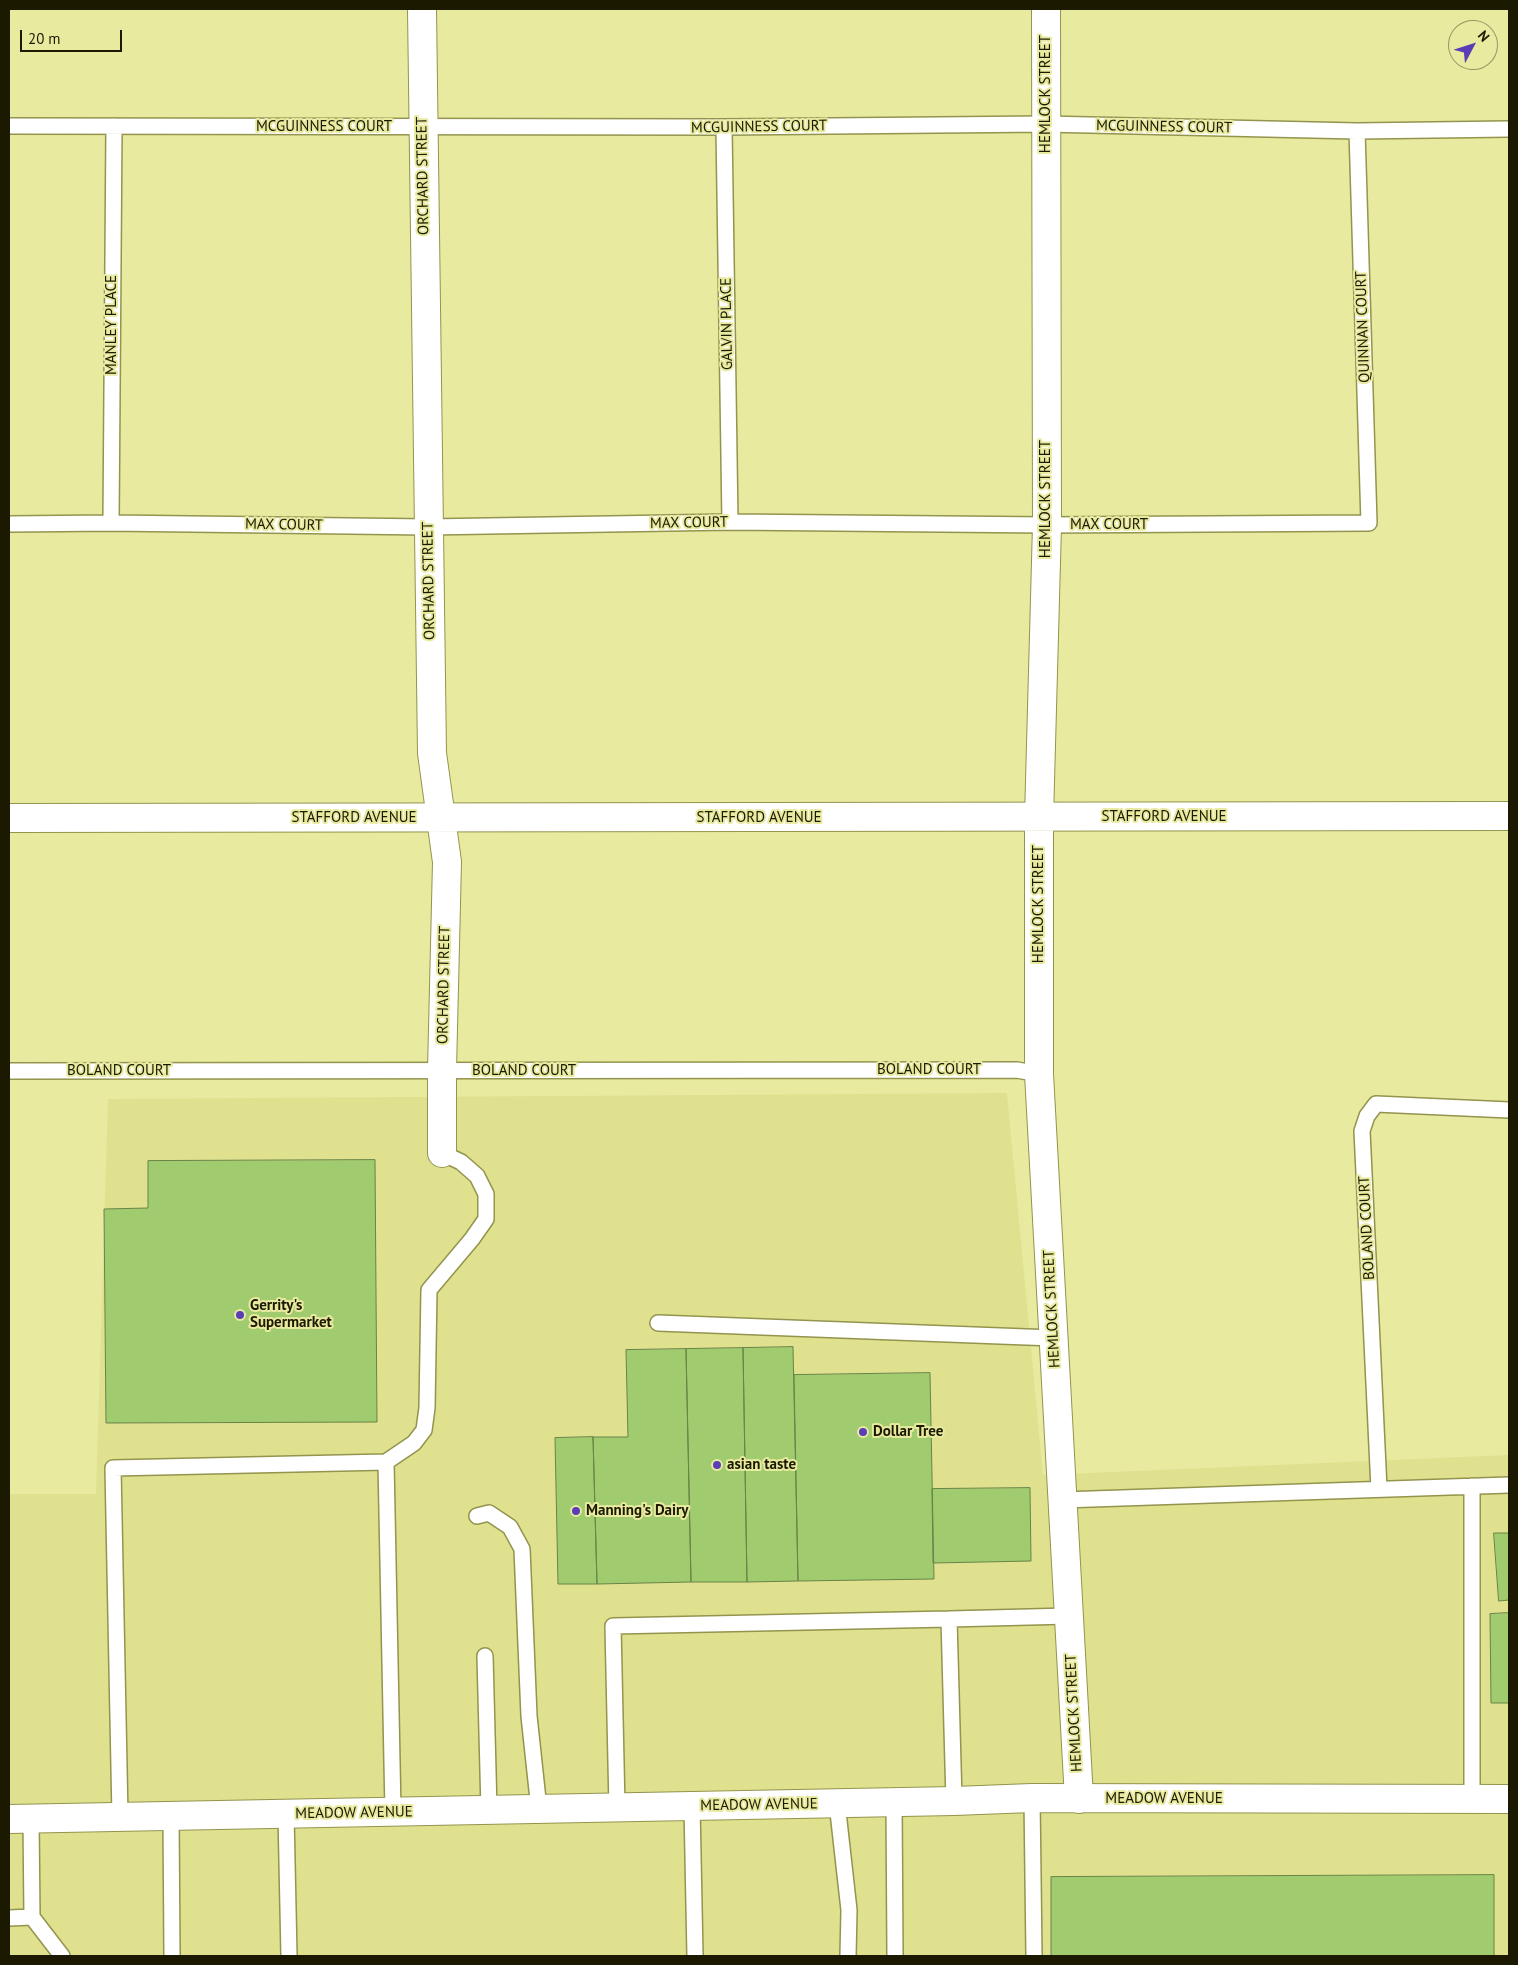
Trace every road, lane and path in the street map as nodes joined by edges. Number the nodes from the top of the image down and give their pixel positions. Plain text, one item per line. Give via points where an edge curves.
1 (422, 9) edge
2 (1046, 9) edge
3 (1045, 124) junction
4 (9, 126) edge
5 (114, 126) junction
6 (724, 127) junction
7 (422, 128) junction
8 (1509, 129) edge
9 (1357, 131) junction
10 (730, 522) junction
11 (110, 523) junction
12 (1369, 523) joint
13 (9, 524) edge
14 (1047, 525) junction
15 (428, 527) junction
16 (1509, 816) edge
17 (9, 818) edge
18 (441, 818) junction
19 (1040, 818) junction
20 (442, 1070) junction
21 (9, 1071) edge
22 (1039, 1074) junction
23 (1509, 1110) edge
24 (442, 1153) joint
25 (658, 1323) dead end
26 (1054, 1338) junction
27 (386, 1462) junction
28 (1509, 1485) edge
29 (1472, 1486) junction
30 (1379, 1489) junction
31 (1062, 1500) junction
32 (478, 1516) dead end
33 (1069, 1616) junction
34 (949, 1619) junction
35 (485, 1656) dead end
36 (1032, 1798) junction
37 (1079, 1799) junction
38 (1472, 1799) junction
39 (1509, 1799) edge
40 (954, 1801) junction
41 (894, 1802) junction
42 (837, 1804) junction
43 (692, 1806) junction
44 (617, 1808) junction
45 (539, 1809) junction
46 (489, 1810) junction
47 (394, 1812) junction
48 (286, 1814) junction
49 (171, 1816) junction
50 (14, 1817) edge
51 (120, 1817) junction
52 (32, 1917) junction
53 (9, 1918) edge
54 (62, 1956) edge
55 (172, 1956) edge
56 (289, 1956) edge
57 (695, 1956) edge
58 (848, 1956) edge
59 (895, 1956) edge
60 (1034, 1956) edge

1 - 7 street, ORCHARD STREET
2 - 3 street, HEMLOCK STREET
3 - 6 lane, MCGUINNESS COURT
3 - 9 lane, MCGUINNESS COURT
3 - 14 street, HEMLOCK STREET
4 - 5 lane, MCGUINNESS COURT
5 - 7 lane, MCGUINNESS COURT
5 - 11 lane, MANLEY PLACE
6 - 7 lane, MCGUINNESS COURT
6 - 10 lane, GALVIN PLACE
7 - 15 street, ORCHARD STREET
8 - 9 lane, MCGUINNESS COURT
9 - 12 lane, QUINNAN COURT
10 - 14 lane, MAX COURT
10 - 15 lane, MAX COURT
11 - 13 lane, MAX COURT
11 - 15 lane, MAX COURT
12 - 14 lane, MAX COURT
14 - 19 street, HEMLOCK STREET
15 - 18 street, ORCHARD STREET via 432,752
16 - 19 street, STAFFORD AVENUE
17 - 18 street, STAFFORD AVENUE
18 - 19 street, STAFFORD AVENUE
18 - 20 street, ORCHARD STREET via 447,862
19 - 22 street, HEMLOCK STREET
20 - 21 lane, BOLAND COURT
20 - 22 lane, BOLAND COURT via 1017,1070
20 - 24 street, ORCHARD STREET
22 - 26 street, HEMLOCK STREET
23 - 30 lane, BOLAND COURT via 1376,1104 1367,1116 1362,1131
24 - 27 lane via 461,1162 477,1176 486,1194 486,1218 429,1290 424,1430 414,1442
25 - 26 lane
26 - 31 street, HEMLOCK STREET
27 - 47 lane
27 - 51 lane via 112,1468
28 - 29 lane
29 - 30 lane
29 - 38 lane
30 - 31 lane
31 - 33 street, HEMLOCK STREET
32 - 45 lane via 489,1513 510,1527 522,1549 528,1716
33 - 34 lane
33 - 37 street, HEMLOCK STREET
34 - 40 lane
34 - 44 lane via 613,1626
35 - 46 lane
36 - 37 street, MEADOW AVENUE
36 - 40 street, MEADOW AVENUE
36 - 60 lane
37 - 38 street, MEADOW AVENUE
38 - 39 street, MEADOW AVENUE
40 - 41 street, MEADOW AVENUE
41 - 42 street, MEADOW AVENUE
41 - 59 lane
42 - 43 street, MEADOW AVENUE
42 - 58 lane via 849,1910
43 - 44 street, MEADOW AVENUE
43 - 57 lane
44 - 45 street, MEADOW AVENUE
45 - 46 street, MEADOW AVENUE
46 - 47 street, MEADOW AVENUE
47 - 48 street, MEADOW AVENUE
48 - 49 street, MEADOW AVENUE
48 - 56 lane
49 - 51 street, MEADOW AVENUE
49 - 55 lane
50 - 51 street, MEADOW AVENUE
50 - 52 lane
52 - 53 lane
52 - 54 lane

